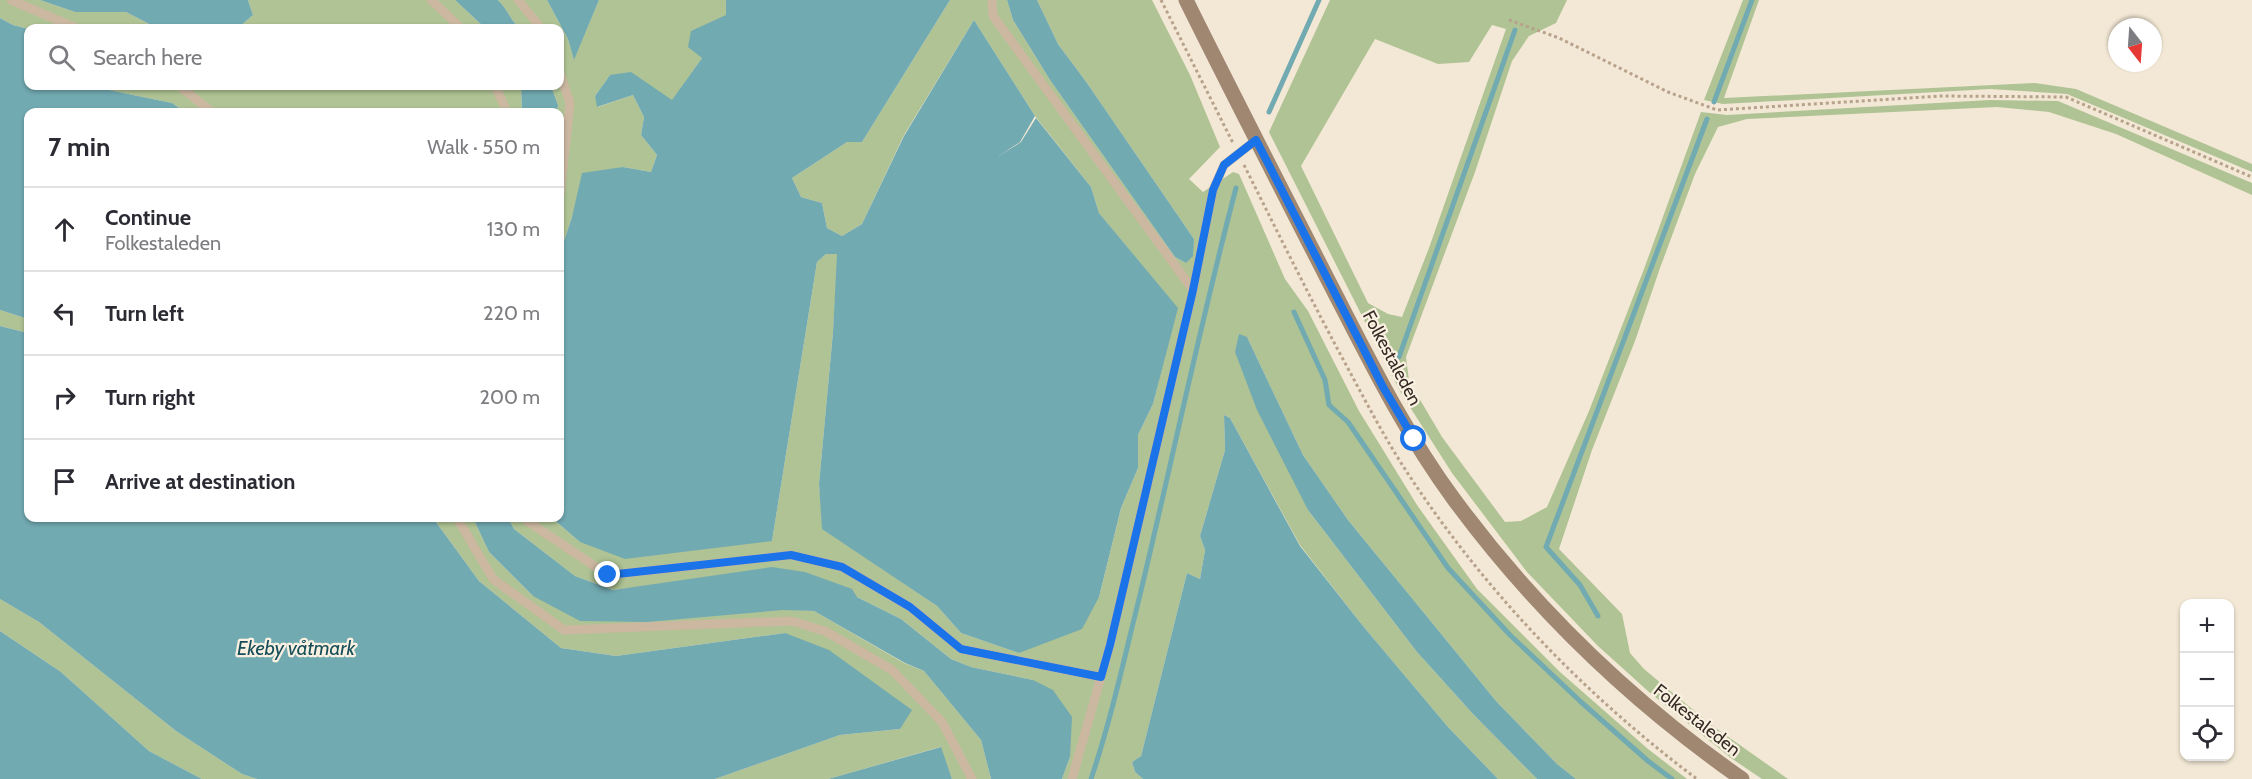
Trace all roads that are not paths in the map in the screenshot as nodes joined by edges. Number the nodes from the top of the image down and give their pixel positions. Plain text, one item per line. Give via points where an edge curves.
1 (11, 0) edge
2 (431, 0) edge
3 (518, 0) edge
4 (992, 0) edge
5 (1186, 0) edge
6 (67, 24) edge
7 (457, 24) edge
8 (538, 24) edge
9 (564, 85) edge
10 (184, 90) edge
11 (497, 90) edge
12 (207, 108) edge
13 (503, 108) edge
14 (1256, 140) junction
15 (564, 158) edge
16 (1193, 290) junction
17 (459, 522) edge
18 (528, 522) edge
19 (1101, 677) junction
20 (972, 779) edge
21 (1072, 779) edge
22 (1742, 779) edge

1 - 6 lane
2 - 7 lane
3 - 8 lane
4 - 16 lane via 993,16
5 - 14 main road, Folkestaleden
9 - 15 lane via 570,103
10 - 12 lane
11 - 13 lane
14 - 16 lane via 1224,165 1213,190
14 - 22 main road, Folkestaleden via 1383,387 1452,497 1526,588 1590,655 1657,716
16 - 19 lane
17 - 20 lane via 493,579 564,630 791,621 825,631 892,670 942,722
18 - 19 lane via 608,575 791,555 842,567 910,607 961,649
19 - 21 lane

